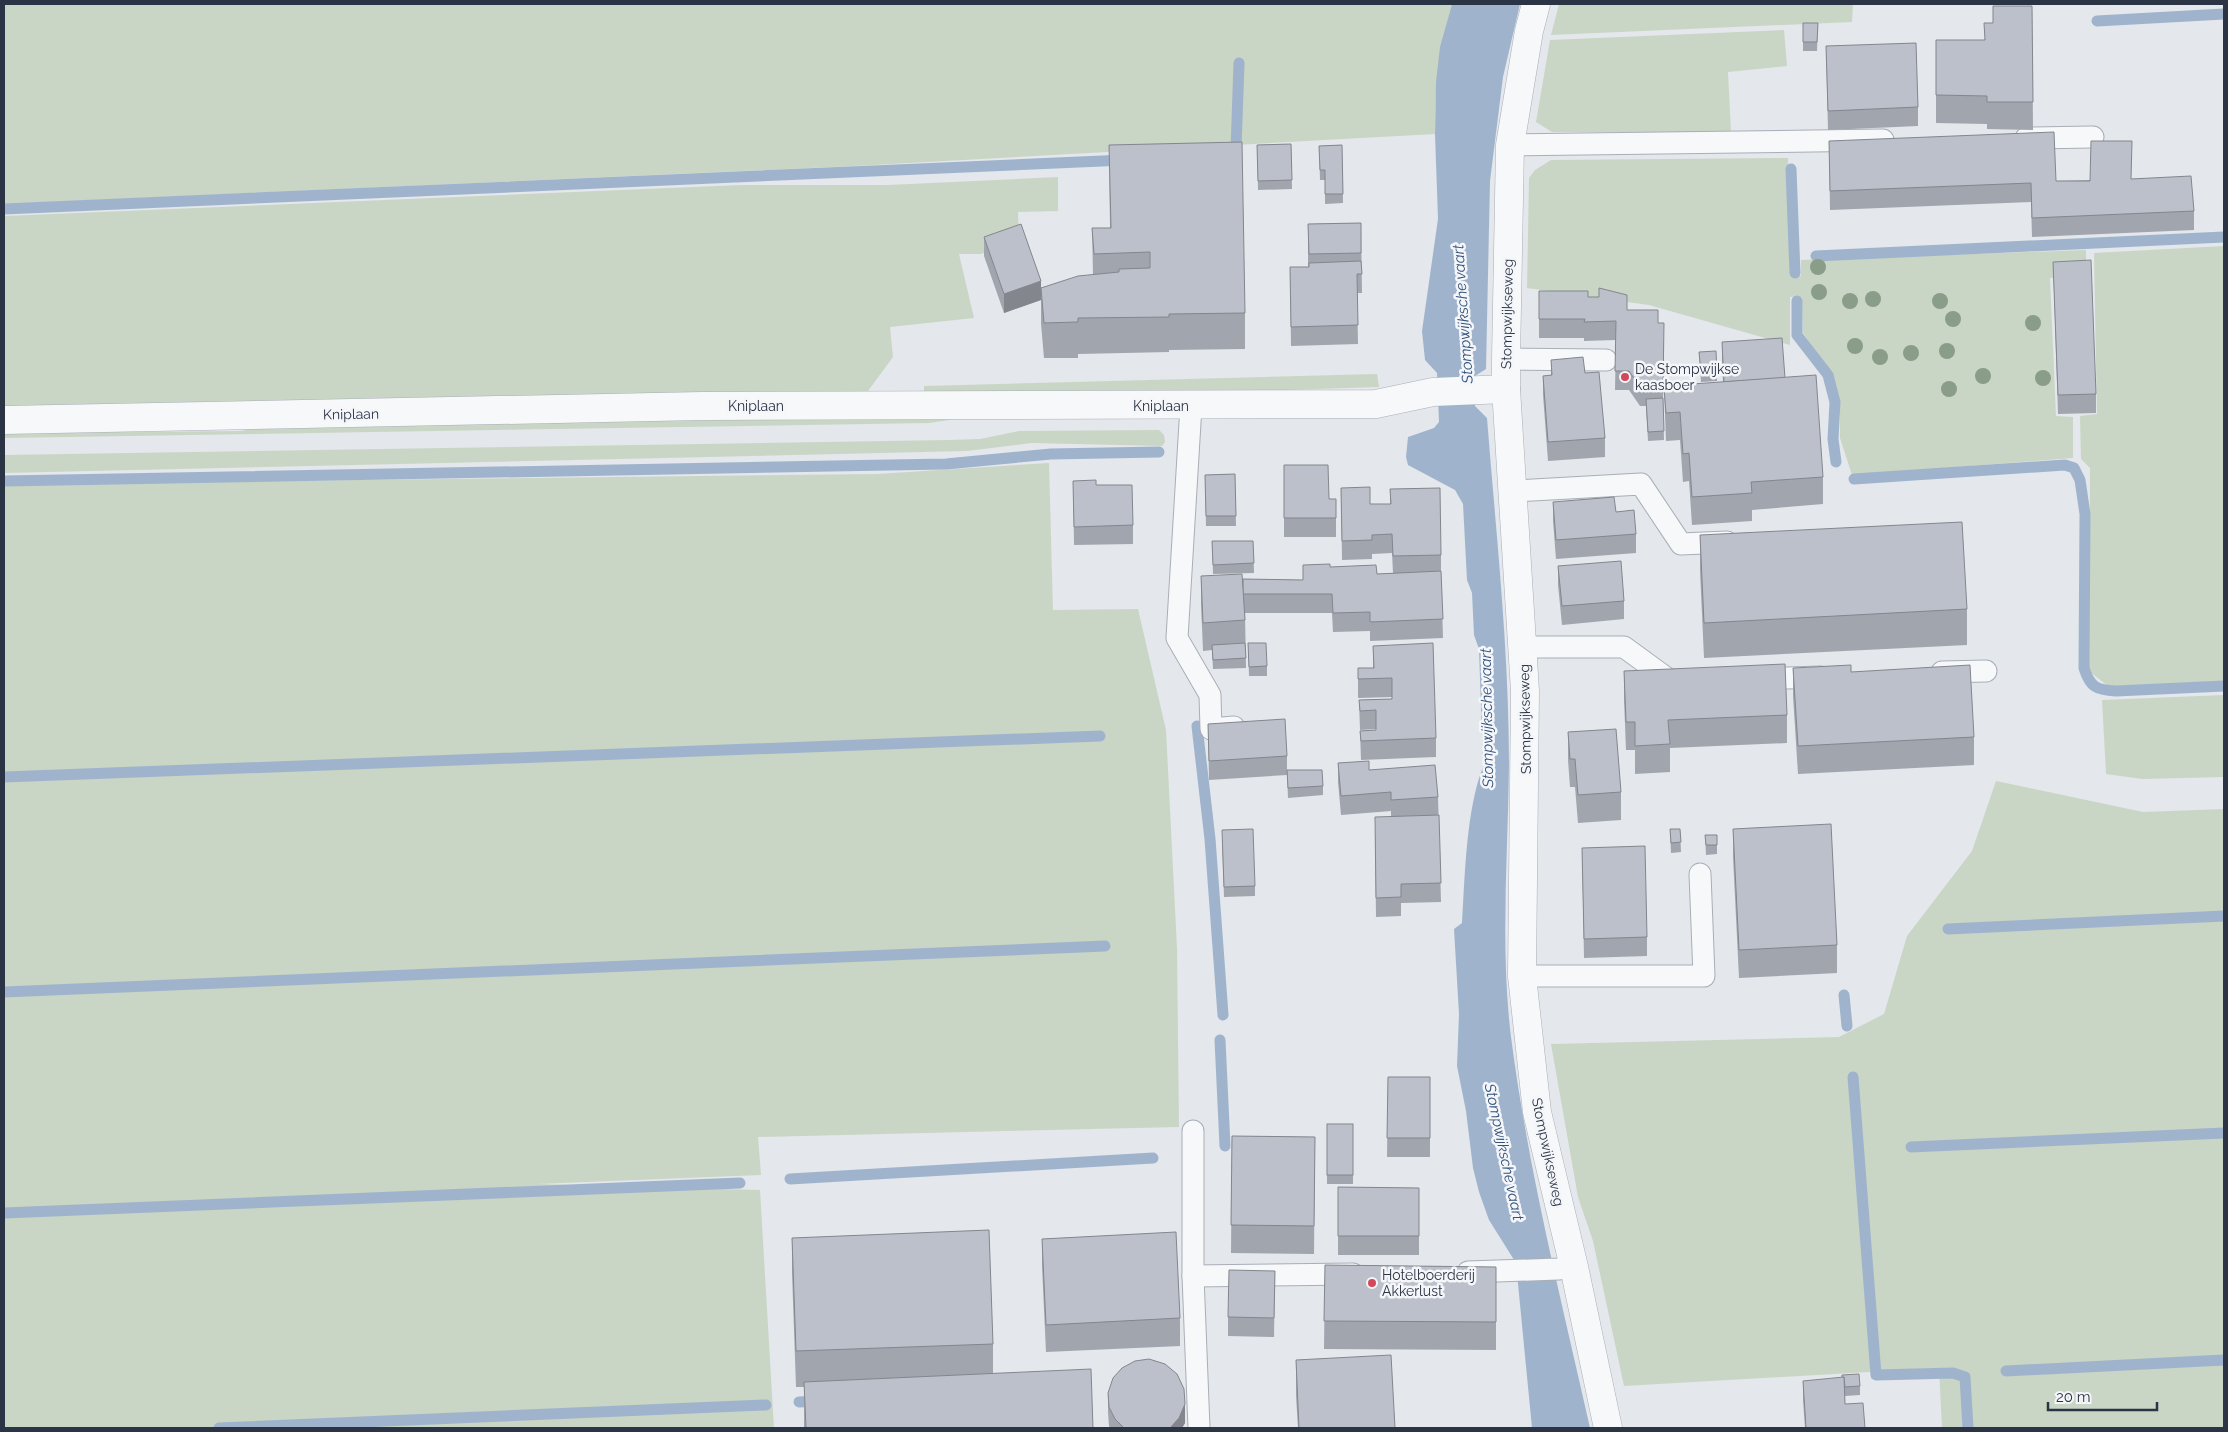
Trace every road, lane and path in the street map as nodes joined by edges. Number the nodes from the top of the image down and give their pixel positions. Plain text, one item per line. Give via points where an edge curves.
1 (1536, 4) edge
2 (2093, 137) dead end
3 (2004, 138) edge
4 (1905, 139) edge
5 (1510, 145) junction
6 (1506, 359) junction
7 (1606, 360) dead end
8 (1506, 389) junction
9 (1191, 406) junction
10 (4, 420) edge
11 (1513, 491) junction
12 (1746, 540) edge
13 (1523, 647) junction
14 (1986, 671) dead end
15 (1927, 673) edge
16 (1839, 676) edge
17 (1741, 679) edge
18 (1702, 681) edge
19 (1250, 726) edge
20 (1700, 874) dead end
21 (1522, 976) junction
22 (1193, 1131) dead end
23 (1566, 1268) junction
24 (1449, 1272) edge
25 (1370, 1273) edge
26 (1193, 1276) junction
27 (1198, 1428) edge
28 (1608, 1428) edge

1 - 5 street, Stompwijkseweg
2 - 3 lane
4 - 5 lane
5 - 6 street, Stompwijkseweg
6 - 7 lane
6 - 8 street, Stompwijkseweg
8 - 9 street, Kniplaan via 1433,392 1376,404
8 - 11 street, Stompwijkseweg
9 - 10 street, Kniplaan via 702,406
9 - 19 lane via 1177,638 1210,695 1212,728
11 - 12 lane via 1641,484 1681,544
11 - 13 street, Stompwijkseweg
13 - 18 lane via 1624,647 1672,682
13 - 21 street, Stompwijkseweg via 1526,775
14 - 15 lane
16 - 17 lane
20 - 21 lane via 1704,976
21 - 23 street, Stompwijkseweg via 1537,1112
22 - 26 lane
23 - 24 lane
23 - 28 street, Stompwijkseweg
25 - 26 lane
26 - 27 lane

